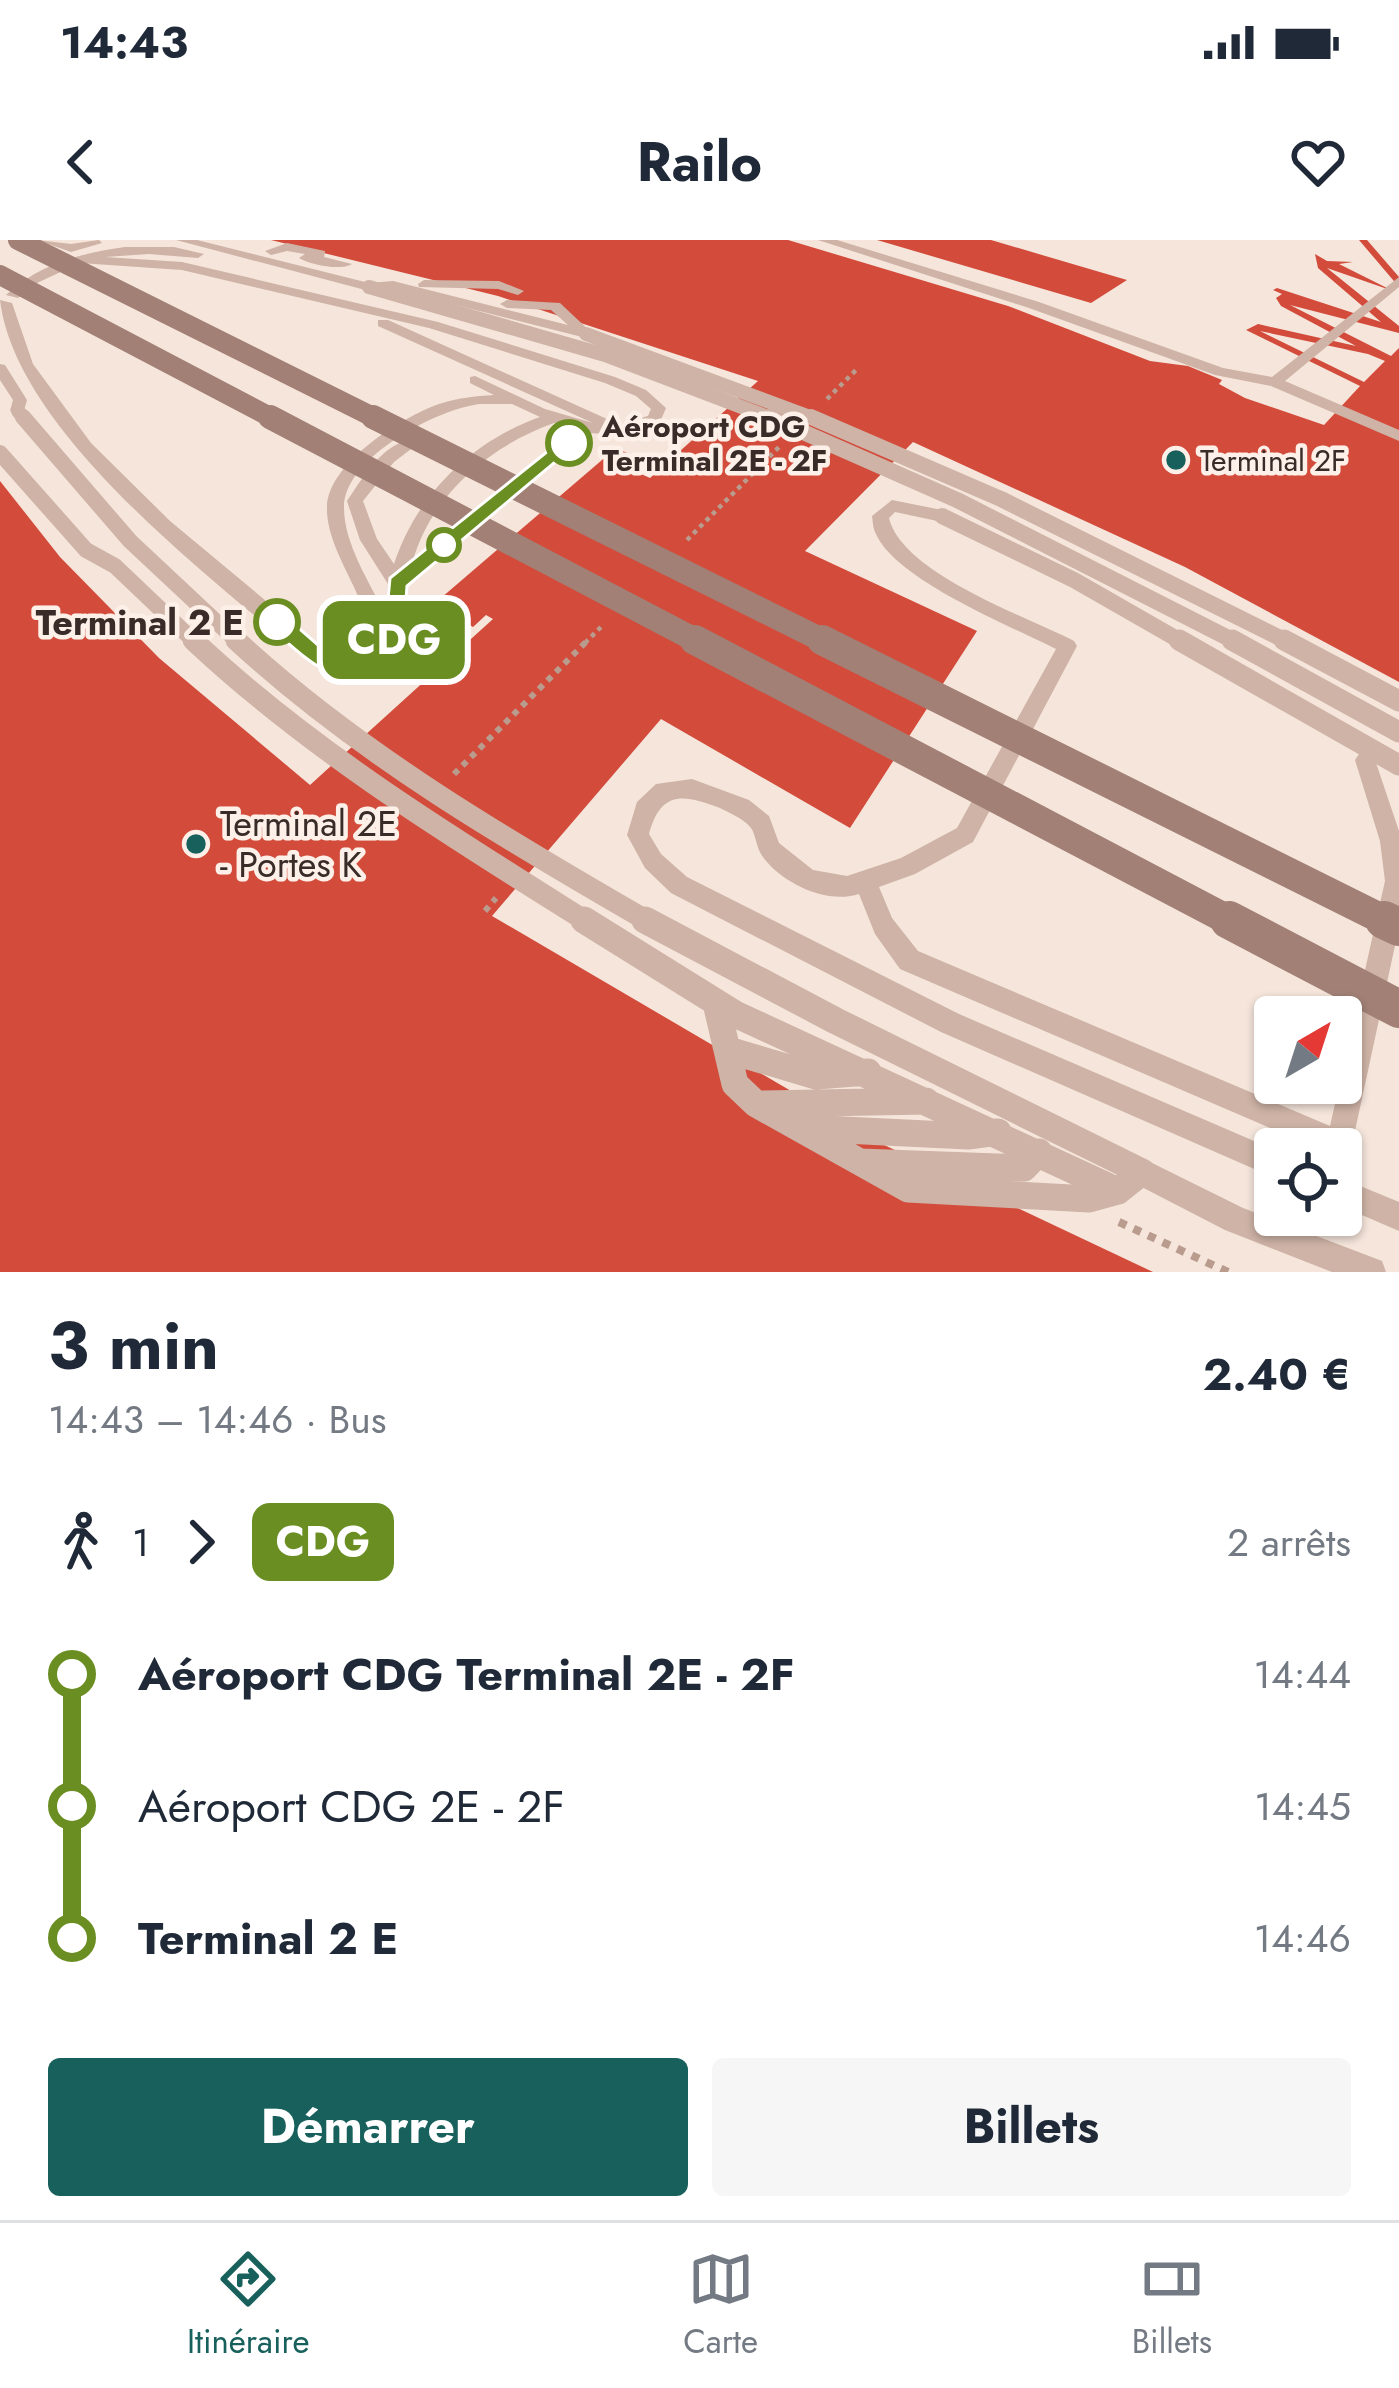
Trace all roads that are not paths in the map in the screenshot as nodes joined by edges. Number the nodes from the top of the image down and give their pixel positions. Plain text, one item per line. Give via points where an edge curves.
1 (18, 240) edge
2 (43, 240) edge
3 (108, 240) edge
4 (182, 240) edge
5 (824, 240) edge
6 (79, 260) junction
7 (248, 260) junction
8 (1399, 281) edge
9 (398, 286) junction
10 (369, 287) junction
11 (518, 291) junction
12 (426, 293) junction
13 (285, 294) dead end
14 (2, 295) edge
15 (449, 298) junction
16 (539, 299) junction
17 (476, 306) junction
18 (555, 306) junction
19 (500, 313) junction
20 (567, 318) junction
21 (586, 334) junction
22 (0, 368) edge
23 (475, 380) dead end
24 (1275, 382) junction
25 (519, 400) junction
26 (9, 405) edge
27 (556, 417) junction
28 (615, 427) junction
29 (584, 430) junction
30 (1399, 436) edge
31 (0, 453) edge
32 (397, 583) junction
33 (394, 641) junction
34 (1399, 701) edge
35 (1399, 732) edge
36 (1366, 760) dead end
37 (1399, 765) edge
38 (865, 881) junction
39 (1399, 927) edge
40 (716, 1004) junction
41 (1399, 1009) edge
42 (728, 1050) junction
43 (868, 1072) junction
44 (926, 1101) junction
45 (757, 1104) junction
46 (796, 1128) junction
47 (998, 1132) junction
48 (1039, 1152) junction
49 (1254, 1155) edge
50 (853, 1161) junction
51 (1130, 1182) junction
52 (1362, 1201) edge
53 (1399, 1217) edge
54 (1371, 1272) edge

1 - 39 main road, bridge
2 - 3 lane via 70,248
4 - 7 lane
5 - 24 lane via 1220,372
6 - 7 lane via 160,248
6 - 14 lane, bridge
6 - 28 lane via 182,266 434,325 610,380 658,408 643,425
7 - 10 lane
7 - 10 lane via 271,251 346,264
8 - 24 lane
9 - 10 lane, bridge
9 - 11 lane
9 - 12 lane
10 - 35 lane, bridge via 641,368 897,470 1086,561
11 - 12 lane
11 - 16 lane
12 - 15 lane
13 - 28 lane via 402,331
14 - 33 lane via 25,363 49,398 160,518 328,666 377,666
14 - 41 main road, bridge
15 - 16 lane
15 - 17 lane
16 - 18 lane
17 - 18 lane
17 - 19 lane
18 - 20 lane
19 - 20 lane
19 - 21 lane
20 - 21 lane
21 - 34 lane, bridge via 722,380 978,487
22 - 26 lane via 20,400
23 - 25 lane
24 - 30 lane
25 - 27 lane
25 - 32 lane via 437,423 388,458 355,501
25 - 33 lane via 435,412 360,459 339,487 335,507 348,546
26 - 51 lane, bridge via 166,583 493,830 648,923
27 - 29 lane
27 - 32 lane via 481,454 453,478 416,522
28 - 29 lane
29 - 32 lane
31 - 40 lane, bridge via 86,550 116,566 305,733 434,826
32 - 33 lane
36 - 38 lane via 1397,880 1340,1144 909,960 883,926
37 - 38 lane, bridge via 919,501 892,506 878,527 887,546 918,571 1067,646 965,835
38 - 49 lane via 847,887 808,880 770,849 760,823 741,807 692,788 664,791 644,809 638,835 679,885 950,1023
40 - 42 lane, bridge
40 - 43 lane, bridge
42 - 43 lane, bridge via 805,1074 848,1079
42 - 45 lane, bridge via 735,1084
43 - 44 lane, bridge
44 - 45 lane, bridge
44 - 47 lane, bridge
45 - 46 lane, bridge
46 - 47 lane, bridge
46 - 50 lane, bridge
47 - 48 lane, bridge
48 - 50 lane, bridge via 1024,1168
48 - 51 lane, bridge
50 - 51 lane, bridge via 908,1189 1089,1198
51 - 54 lane
52 - 53 lane

